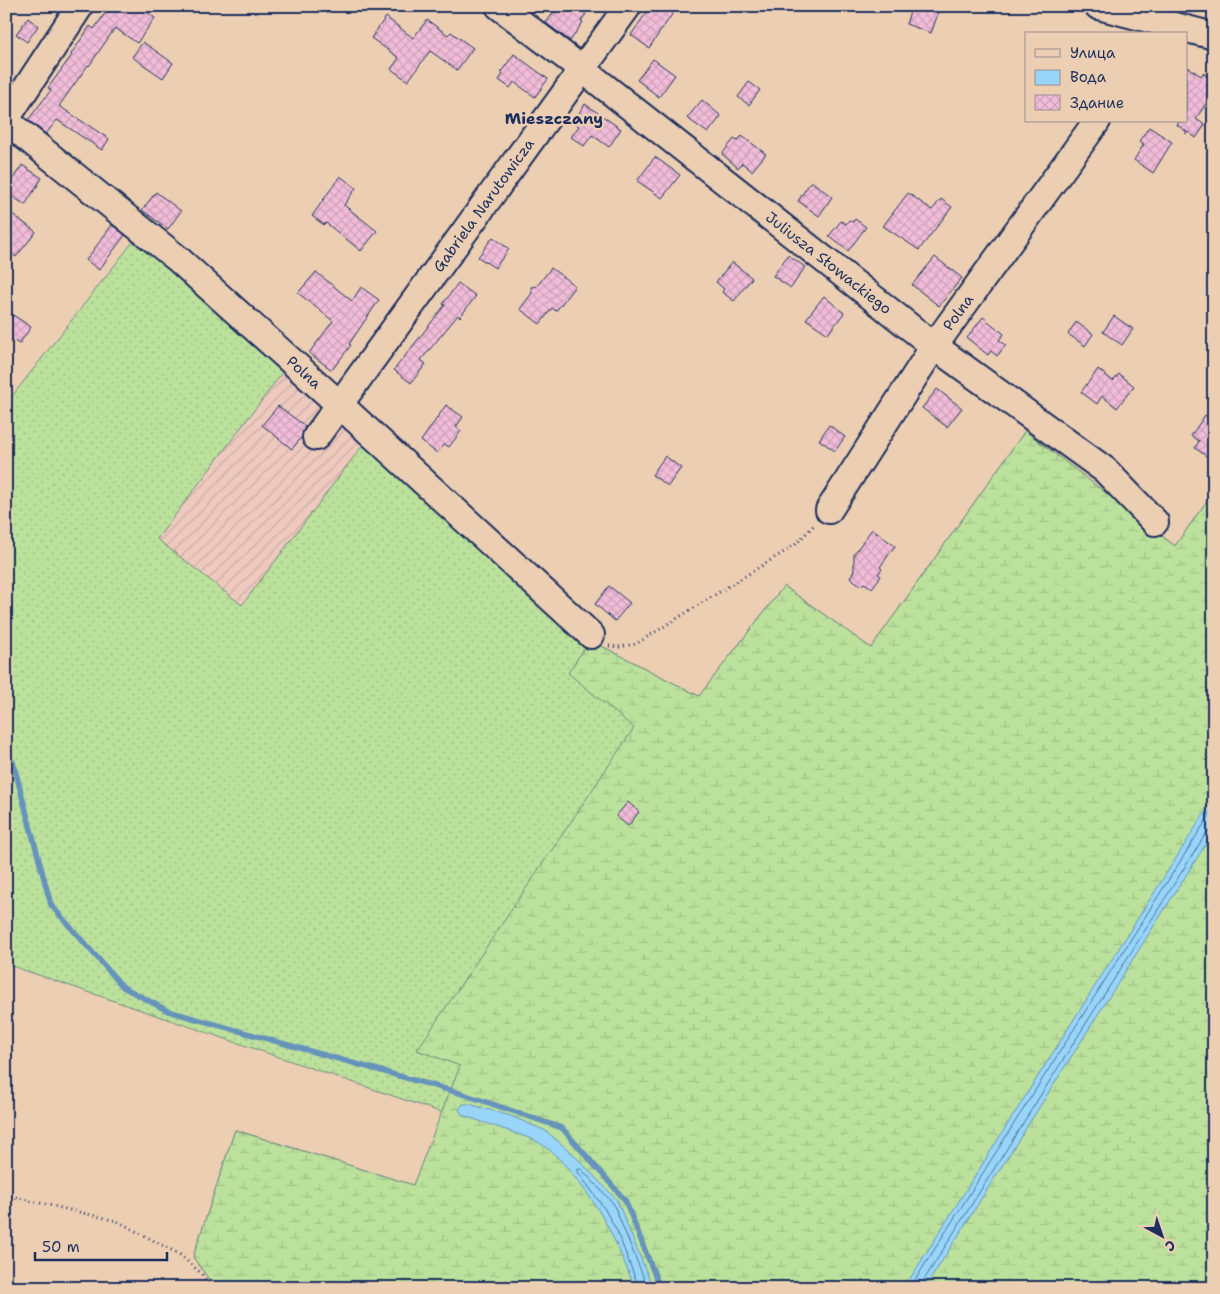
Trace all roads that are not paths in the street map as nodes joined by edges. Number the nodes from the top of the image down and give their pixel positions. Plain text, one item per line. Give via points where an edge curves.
1 (80, 6) edge
2 (498, 6) edge
3 (628, 6) edge
4 (1098, 6) edge
5 (1170, 21) edge
6 (1214, 36) edge
7 (582, 69) junction
8 (6, 120) edge
9 (1096, 122) edge
10 (934, 346) junction
11 (340, 405) junction
12 (316, 437) dead end
13 (829, 510) road end
14 (1155, 522) dead end
15 (591, 635) road end

1 - 8 street
2 - 7 street, Juliusza Słowackiego
3 - 7 street, Gabriela Narutowicza
4 - 5 street
5 - 6 street
7 - 10 street, Juliusza Słowackiego
7 - 11 street, Gabriela Narutowicza
8 - 11 street, Polna via 178,259
9 - 10 street, Polna
10 - 13 street, Polna
10 - 14 street, Juliusza Słowackiego via 1105,470
11 - 12 street, Gabriela Narutowicza
11 - 15 street, Polna

